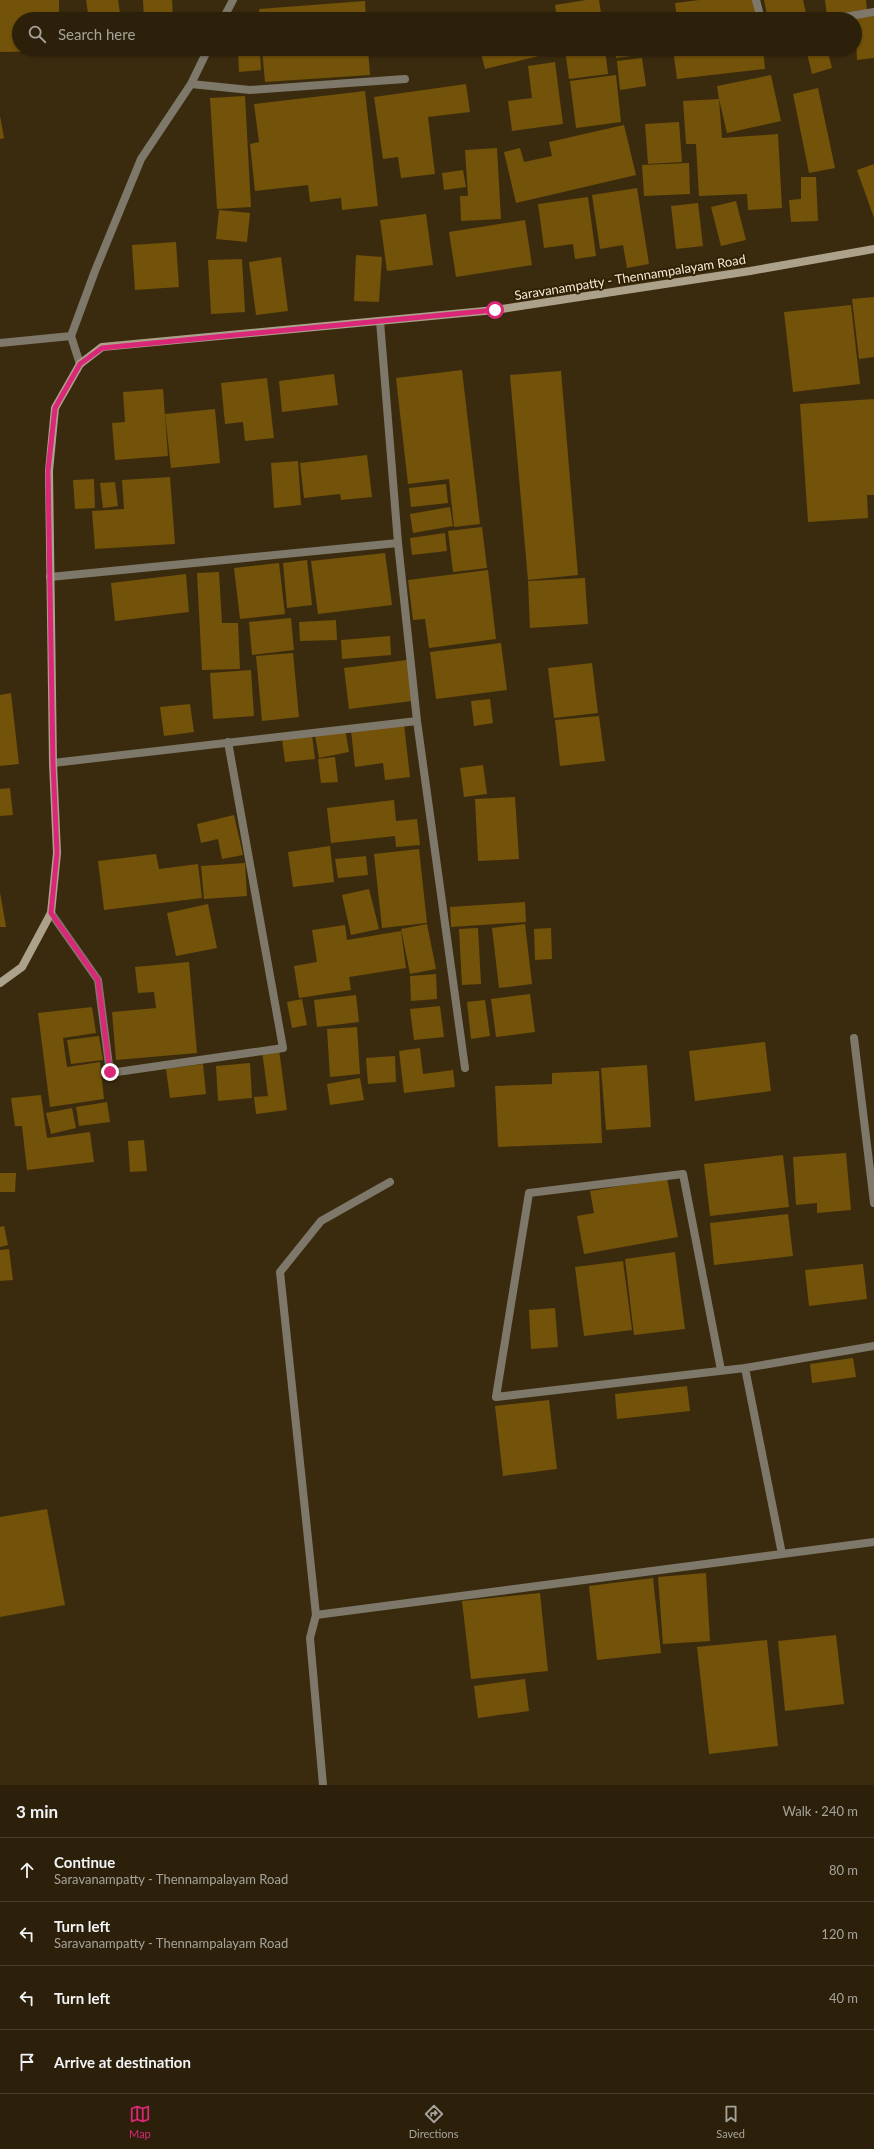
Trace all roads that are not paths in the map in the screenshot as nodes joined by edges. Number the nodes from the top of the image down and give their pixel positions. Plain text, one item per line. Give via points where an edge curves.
1 (233, 0) edge
2 (756, 0) edge
3 (227, 12) edge
4 (759, 12) edge
5 (874, 12) edge
6 (862, 14) edge
7 (205, 56) edge
8 (405, 79) dead end
9 (191, 84) junction
10 (874, 249) edge
11 (380, 321) junction
12 (72, 336) junction
13 (0, 343) edge
14 (80, 364) junction
15 (398, 543) junction
16 (50, 578) junction
17 (418, 721) junction
18 (228, 742) junction
19 (53, 763) junction
20 (51, 913) junction
21 (0, 983) edge
22 (854, 1038) dead end
23 (465, 1068) dead end
24 (390, 1182) dead end
25 (874, 1203) edge
26 (874, 1346) edge
27 (745, 1368) junction
28 (721, 1370) junction
29 (874, 1542) edge
30 (782, 1554) junction
31 (316, 1615) junction
32 (323, 1785) edge

1 - 3 street
2 - 4 street
5 - 6 street
7 - 9 street
8 - 9 street via 250,90
9 - 12 street via 141,159 95,271
10 - 11 main road, Saravanampatty - Thennampalayam Road via 495,310
11 - 14 main road, Saravanampatty - Thennampalayam Road via 102,348
11 - 15 street
12 - 13 street
12 - 14 street
14 - 16 main road, Saravanampatty - Thennampalayam Road via 55,408 48,471
15 - 16 street
15 - 17 street
16 - 19 main road, Saravanampatty - Thennampalayam Road
17 - 18 street
17 - 23 street
18 - 19 street
18 - 20 street via 283,1048 110,1072 98,980
19 - 20 main road, Saravanampatty - Thennampalayam Road via 57,853
20 - 21 main road, Saravanampatty - Thennampalayam Road via 22,967
22 - 25 street
24 - 31 street via 321,1222 280,1272
26 - 27 street
27 - 28 street
27 - 30 street
28 - 28 street via 496,1397 530,1193 683,1174
29 - 30 street
30 - 31 street
31 - 32 street via 310,1638

